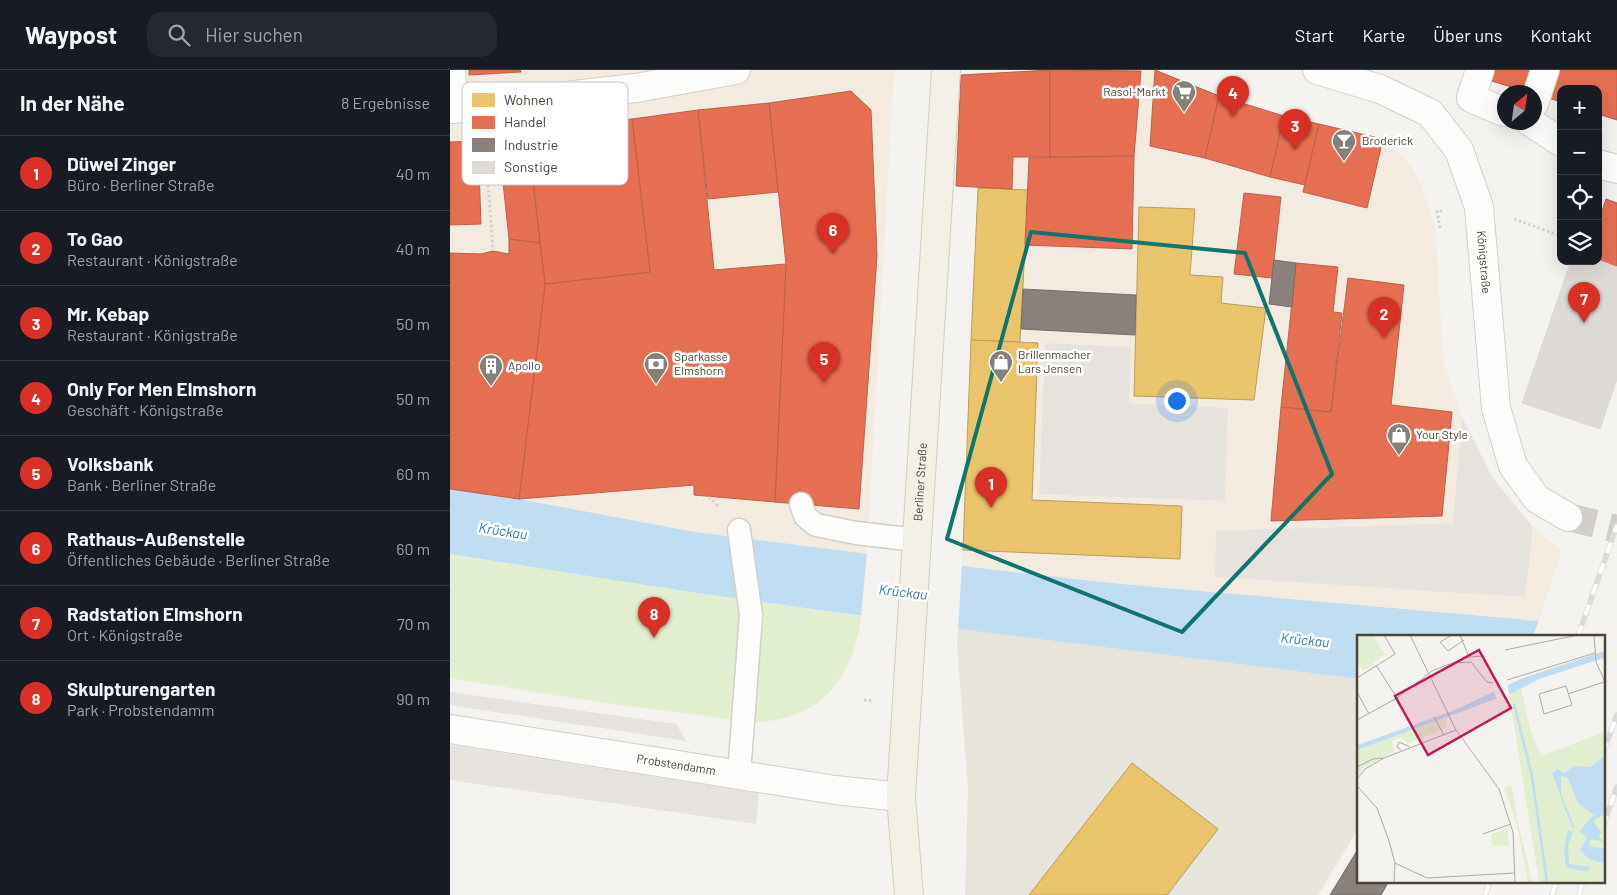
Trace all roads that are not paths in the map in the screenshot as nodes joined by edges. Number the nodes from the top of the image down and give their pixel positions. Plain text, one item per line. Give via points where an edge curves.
1 (451, 70) edge
2 (736, 70) edge
3 (946, 70) edge
4 (1317, 70) edge
5 (1545, 70) edge
6 (1476, 84) edge
7 (1540, 85) edge
8 (628, 89) edge
9 (1497, 92) edge
10 (1497, 105) edge
11 (451, 109) edge
12 (1542, 130) edge
13 (1557, 139) edge
14 (1602, 165) edge
15 (1617, 169) edge
16 (801, 504) dead end
17 (1568, 518) tunnel mouth
18 (739, 530) dead end
19 (917, 532) junction
20 (450, 729) edge
21 (739, 774) junction
22 (901, 797) junction
23 (909, 895) edge

1 - 11 street
2 - 8 street
3 - 19 main road, Berliner Straße
4 - 17 street, Königstraße via 1380,89 1430,113 1459,150 1479,207 1496,408 1513,466 1537,499
5 - 7 street
6 - 9 street
6 - 10 street
12 - 13 street
14 - 15 street
16 - 19 lane via 805,516 816,525 856,533
18 - 21 lane via 751,615
19 - 22 main road, Berliner Straße
20 - 21 street, Probstendamm
21 - 22 street, Probstendamm
22 - 23 main road, Berliner Straße

